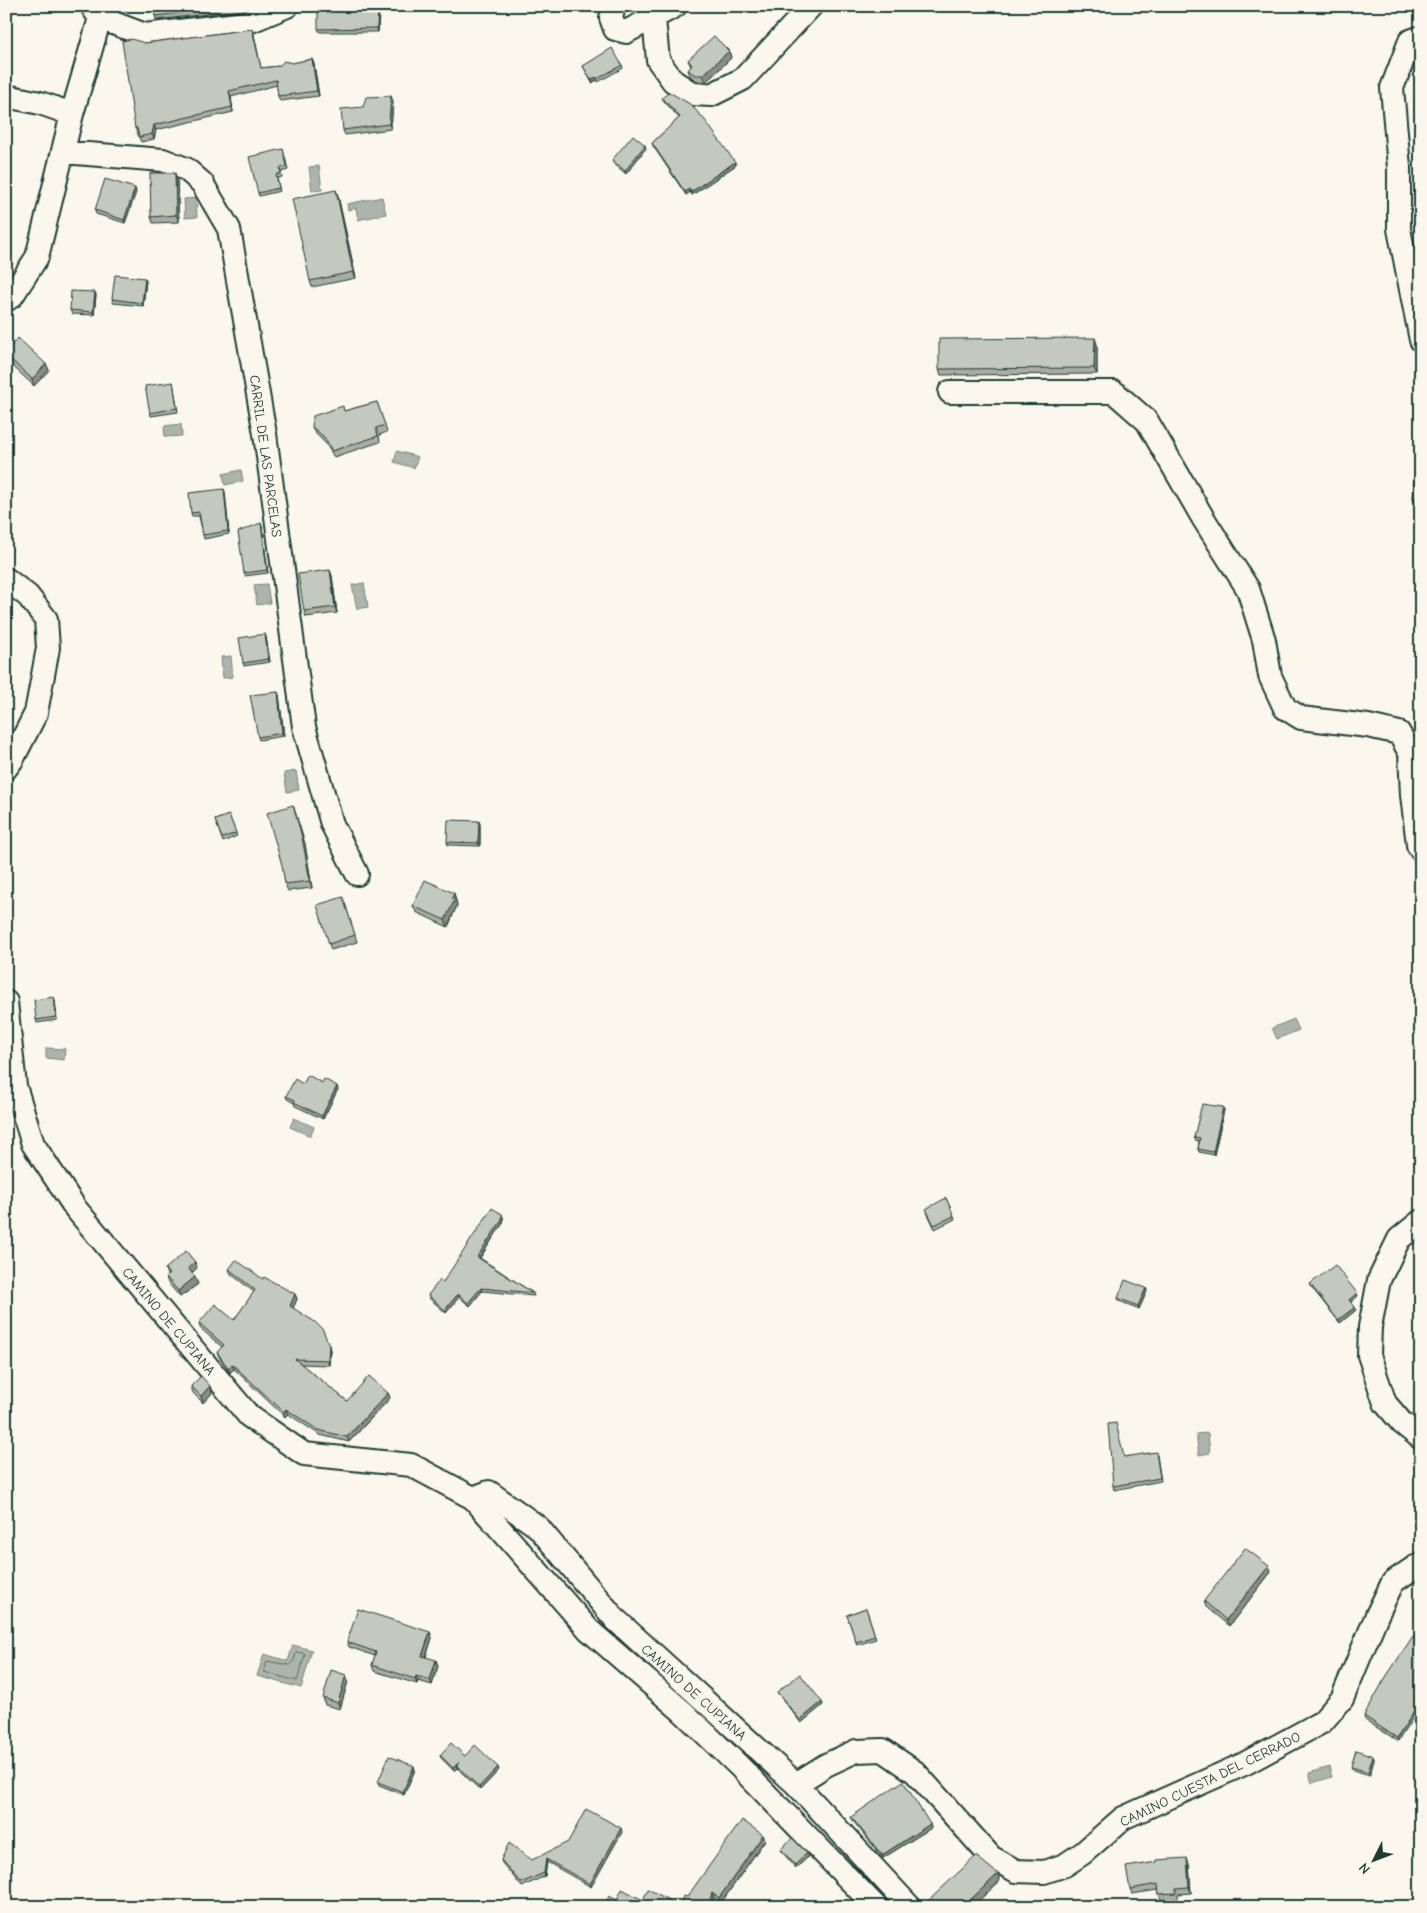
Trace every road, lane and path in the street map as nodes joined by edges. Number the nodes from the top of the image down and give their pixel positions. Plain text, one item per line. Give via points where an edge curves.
1 (287, 6) edge
2 (614, 6) edge
3 (675, 6) edge
4 (810, 6) edge
5 (100, 10) edge
6 (654, 19) junction
7 (1421, 37) edge
8 (6, 96) edge
9 (72, 114) junction
10 (63, 152) junction
11 (6, 300) edge
12 (1421, 340) edge
13 (950, 392) dead end
14 (6, 579) edge
15 (6, 768) edge
16 (1421, 850) edge
17 (357, 874) dead end
18 (6, 1002) edge
19 (1421, 1221) edge
20 (1421, 1438) edge
21 (473, 1498) junction
22 (1421, 1565) edge
23 (796, 1784) junction
24 (876, 1907) edge
25 (910, 1907) edge

1 - 5 street via 246,23 145,35
2 - 6 street via 610,18 616,29 626,32
3 - 6 street
4 - 6 street via 743,79 711,95 693,94 673,81 658,60
5 - 9 street
7 - 12 street via 1410,42 1392,88 1399,167 1398,229
8 - 9 street
9 - 10 street
10 - 11 street via 36,257 12,296
10 - 17 street, CARRIL DE LAS PARCELAS via 163,160 186,169 202,183 229,229 265,434 304,726 332,824
13 - 16 street via 1114,392 1147,421 1248,589 1264,640 1270,676 1285,708 1301,718 1368,726 1399,734 1410,753 1412,795
14 - 15 street via 28,596 46,619 48,648 36,713
18 - 21 street, CAMINO DE CUPIANA via 15,1086 33,1144 76,1209 249,1416 304,1454 411,1465
19 - 20 street via 1399,1239 1379,1280 1370,1327 1369,1355 1385,1402 1402,1424
21 - 23 street, CAMINO DE CUPIANA via 489,1492 538,1527 615,1619
21 - 24 street, CAMINO DE CUPIANA via 589,1630 739,1766
22 - 23 street, CAMINO CUESTA DEL CERRADO via 1393,1582 1342,1699 1322,1722 1244,1764 1123,1818 1066,1865 1044,1872 1016,1871 991,1858 915,1772 883,1750 856,1750
23 - 25 street, CAMINO DE CUPIANA

